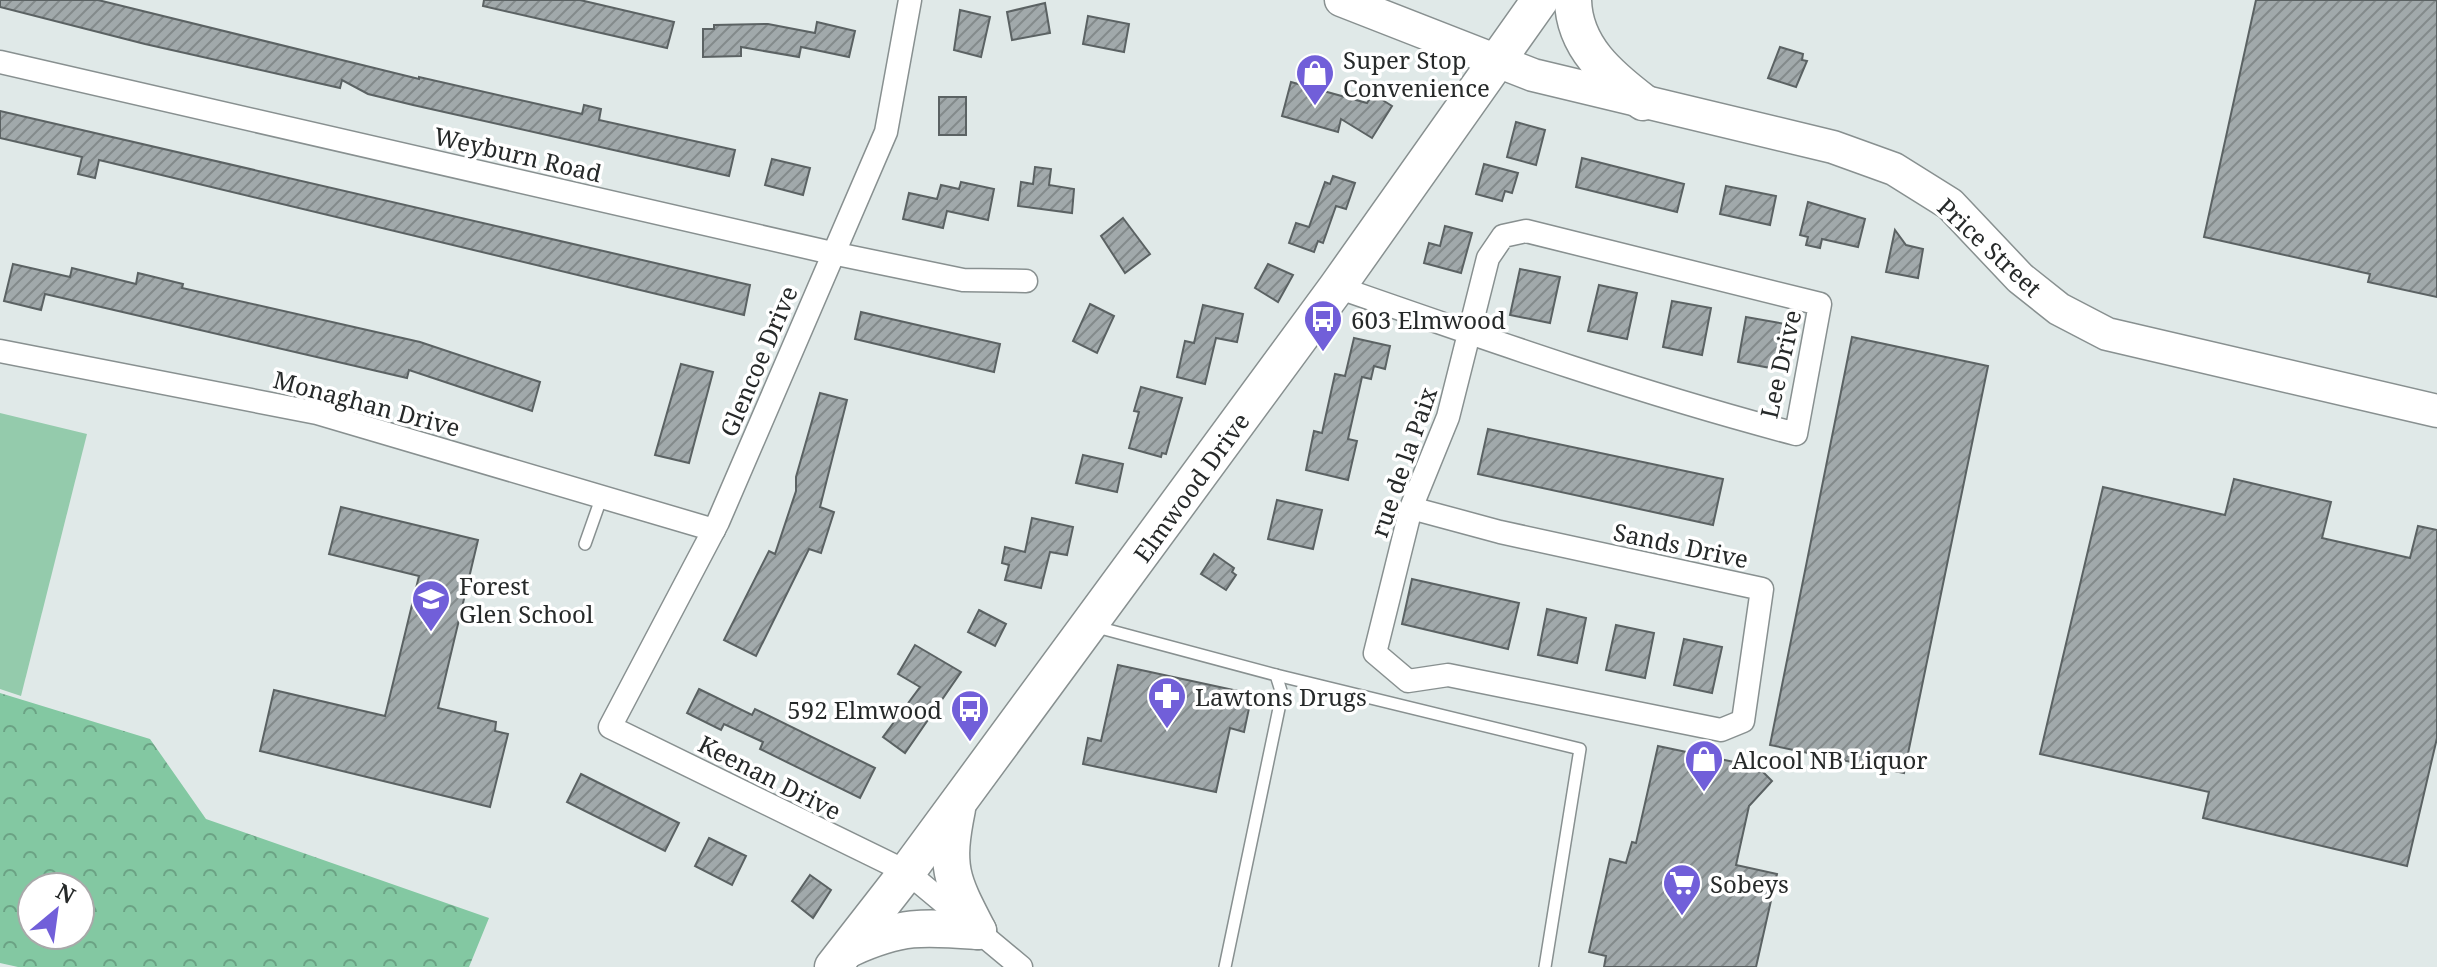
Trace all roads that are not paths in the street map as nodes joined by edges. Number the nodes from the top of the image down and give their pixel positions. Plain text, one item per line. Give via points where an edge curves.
1 (910, 0) edge
2 (1341, 0) edge
3 (1540, 0) edge
4 (1573, 0) edge
5 (1500, 61) junction
6 (0, 62) edge
7 (1643, 102) junction
8 (832, 253) junction
9 (1026, 281) dead end
10 (1337, 287) junction
11 (1469, 333) junction
12 (0, 351) edge
13 (2437, 411) edge
14 (602, 496) junction
15 (1411, 508) junction
16 (714, 530) junction
17 (585, 544) dead end
18 (1089, 625) junction
19 (1375, 653) joint
20 (1276, 675) junction
21 (610, 727) joint
22 (958, 803) junction
23 (907, 872) junction
24 (978, 931) junction
25 (839, 959) edge
26 (1021, 967) edge
27 (1225, 967) edge
28 (1545, 967) edge

1 - 8 street, Glencoe Drive via 886,132
2 - 5 street, Price Street
3 - 5 main road, Elmwood Drive
4 - 7 main road via 1584,44 1605,73
5 - 7 street, Price Street via 1533,75
5 - 10 main road, Elmwood Drive
6 - 8 street, Weyburn Road
7 - 13 street, Price Street via 1833,147 1894,169 1950,204 2029,286 2107,334
8 - 9 street, Weyburn Road via 963,280
8 - 16 street, Glencoe Drive
10 - 11 street
10 - 18 main road, Elmwood Drive
11 - 11 street, Lee Drive via 1488,258 1503,236 1526,231 1820,304 1796,434 1682,404
11 - 15 street, rue de la Paix via 1448,417
12 - 14 street, Monaghan Drive via 317,413
14 - 16 street, Monaghan Drive
14 - 17 lane
15 - 19 street, rue de la Paix
15 - 19 street, Sands Drive via 1762,589 1743,721 1721,730 1448,675 1408,681
16 - 21 street, Glencoe Drive
18 - 20 lane
18 - 22 main road, Elmwood Drive
20 - 27 lane via 1282,694
20 - 28 lane via 1580,749
21 - 23 street, Keenan Drive
22 - 23 main road, Elmwood Drive
22 - 24 main road via 949,859 953,883
23 - 24 street, Keenan Drive
23 - 25 main road, Elmwood Drive
24 - 25 main road via 889,931
24 - 26 street, Keenan Drive

